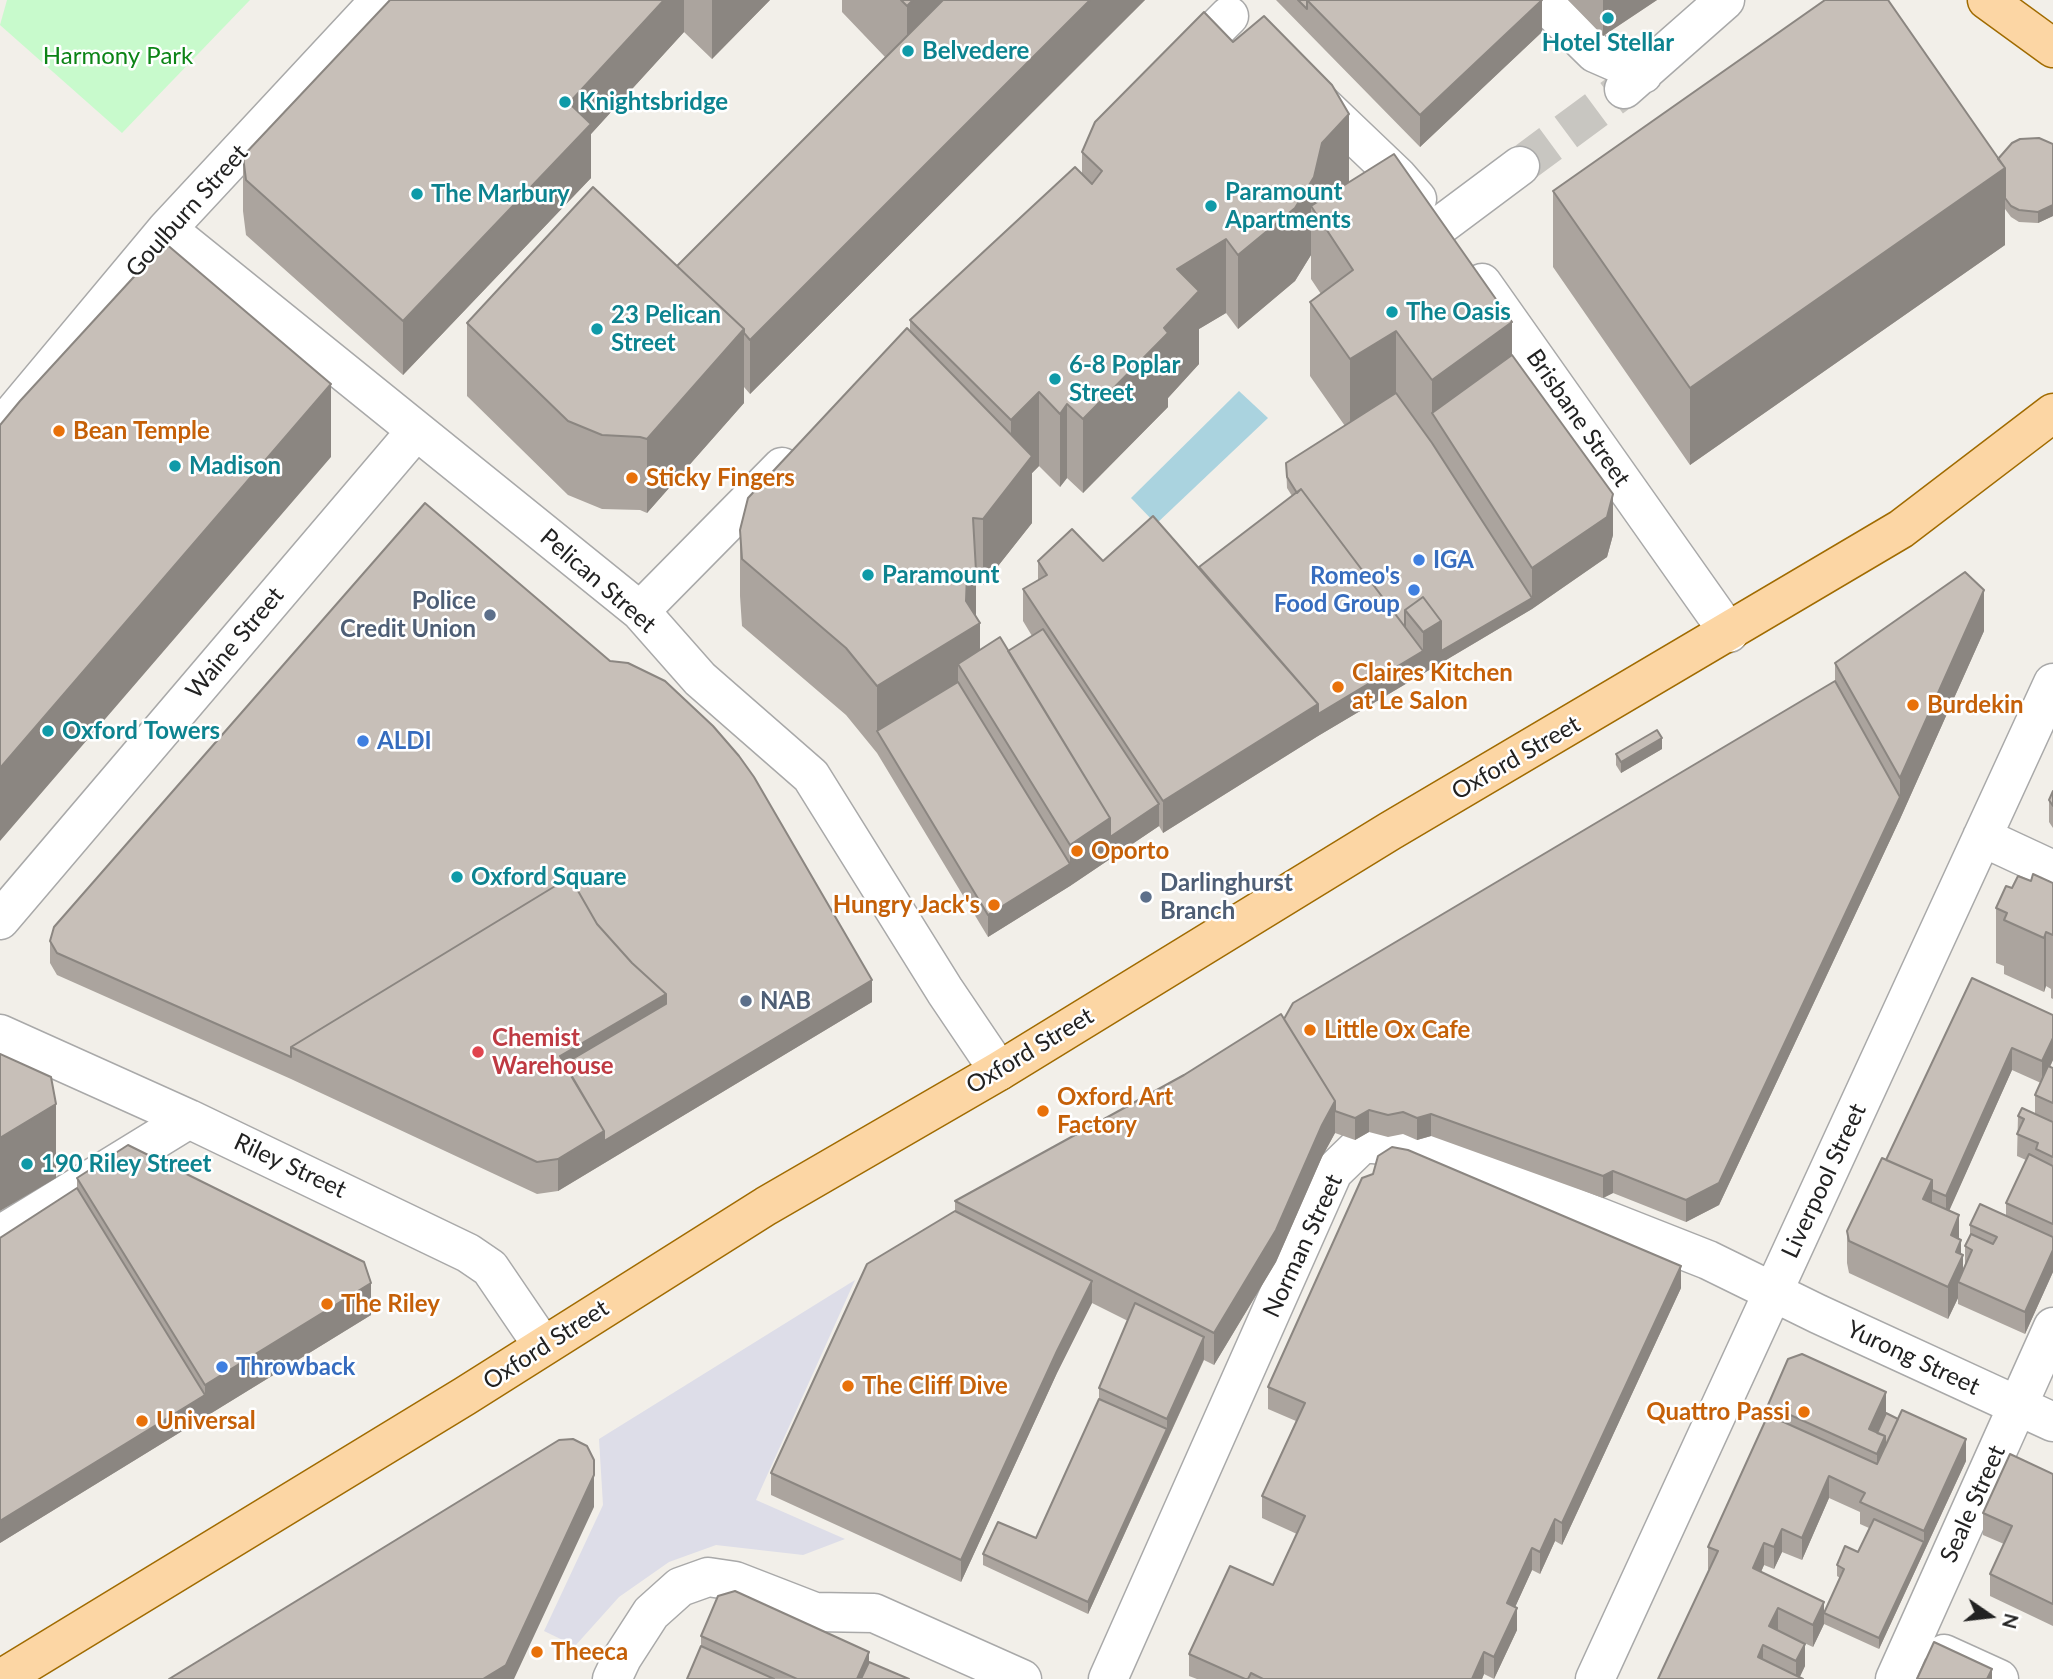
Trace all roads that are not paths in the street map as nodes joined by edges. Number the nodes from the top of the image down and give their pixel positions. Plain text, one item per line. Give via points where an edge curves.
1 (380, 0) edge
2 (1541, 0) edge
3 (1725, 0) edge
4 (1987, 0) edge
5 (1222, 8) edge
6 (1259, 44) edge
7 (2053, 48) edge
8 (1289, 72) edge
9 (1160, 85) edge
10 (1520, 166) tunnel mouth
11 (1441, 225) junction
12 (167, 229) junction
13 (2053, 413) edge
14 (0, 429) edge
15 (416, 431) junction
16 (807, 442) edge
17 (640, 611) junction
18 (1729, 633) junction
19 (2053, 683) edge
20 (1982, 837) junction
21 (2053, 870) edge
22 (0, 920) edge
23 (0, 1034) edge
24 (999, 1071) junction
25 (189, 1119) junction
26 (0, 1235) edge
27 (1773, 1292) junction
28 (2053, 1327) edge
29 (543, 1346) junction
30 (2018, 1406) junction
31 (2053, 1422) edge
32 (1912, 1640) junction
33 (1, 1679) edge
34 (612, 1679) edge
35 (1021, 1679) edge
36 (1108, 1679) edge
37 (1595, 1679) edge
38 (1895, 1679) edge
39 (1999, 1679) edge

1 - 12 street, Goulburn Street
2 - 3 street via 1595,53 1634,82
4 - 7 main road
5 - 6 street
5 - 9 street
8 - 11 street, Brisbane Street
10 - 11 street
11 - 18 street, Brisbane Street
12 - 14 street, Goulburn Street
12 - 15 street, Pelican Street
13 - 18 main road, Oxford Street via 1901,529
15 - 17 street, Pelican Street
15 - 22 street, Waine Street
16 - 17 street
17 - 24 street, Pelican Street via 700,679 811,776
18 - 24 main road, Oxford Street via 1401,825
19 - 20 street, Liverpool Street
20 - 21 street
20 - 27 street, Liverpool Street
23 - 25 street, Riley Street
24 - 29 main road, Oxford Street via 766,1206
25 - 26 street
25 - 29 street, Riley Street via 468,1253 490,1268
27 - 30 street, Yurong Street
27 - 36 street, Norman Street via 1708,1260 1426,1149 1363,1143 1334,1172
27 - 37 street, Liverpool Street
28 - 30 street, Seale Street
29 - 33 main road, Oxford Street
30 - 31 street, Yurong Street
30 - 32 street, Seale Street
32 - 38 street, Seale Street
32 - 39 street
34 - 35 street via 651,1613 680,1587 708,1577 735,1581 815,1612 874,1613

